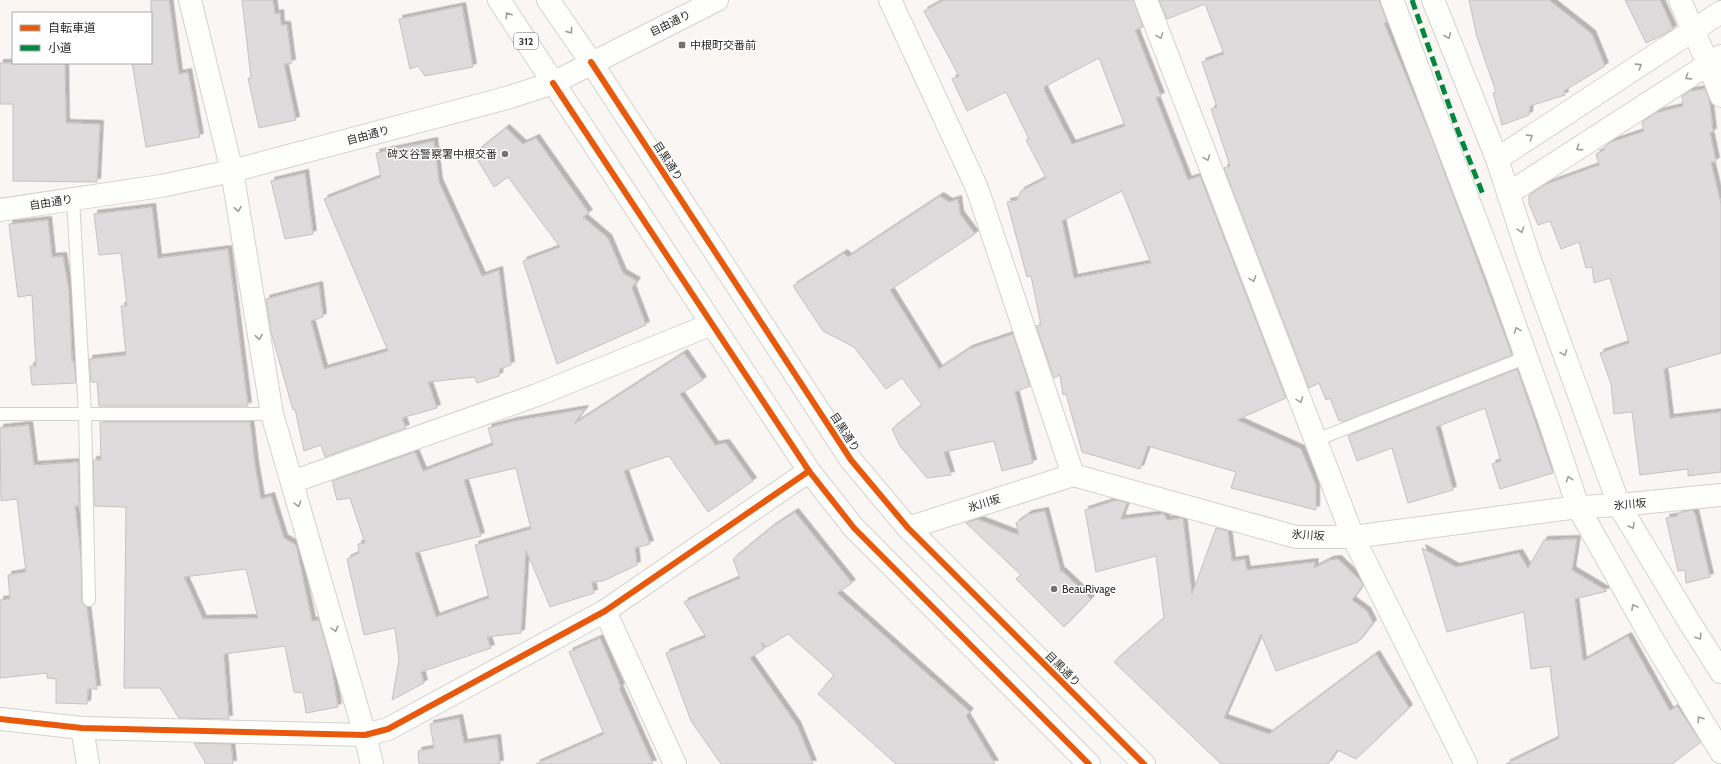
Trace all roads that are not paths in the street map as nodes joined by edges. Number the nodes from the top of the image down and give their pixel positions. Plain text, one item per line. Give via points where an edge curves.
1 (190, 0) edge
2 (499, 0) edge
3 (548, 0) edge
4 (717, 0) edge
5 (890, 0) edge
6 (1146, 0) edge
7 (1392, 0) edge
8 (1433, 0) edge
9 (1680, 0) edge
10 (1721, 12) edge
11 (1693, 30) junction
12 (1715, 60) edge
13 (591, 62) junction
14 (553, 83) junction
15 (1721, 96) edge
16 (1497, 158) junction
17 (232, 170) junction
18 (1509, 193) junction
19 (72, 198) junction
20 (0, 210) edge
21 (712, 324) junction
22 (1527, 357) junction
23 (0, 414) edge
24 (272, 414) junction
25 (85, 415) junction
26 (1316, 440) junction
27 (809, 471) junction
28 (1073, 476) junction
29 (292, 482) junction
30 (1721, 495) edge
31 (1619, 505) junction
32 (1578, 507) junction
33 (908, 528) junction
34 (1353, 537) junction
35 (89, 600) dead end
36 (605, 611) junction
37 (1721, 672) edge
38 (0, 719) edge
39 (82, 728) junction
40 (365, 735) junction
41 (1721, 752) edge
42 (88, 764) edge
43 (372, 764) edge
44 (675, 764) edge
45 (1089, 764) edge
46 (1144, 764) edge
47 (1466, 764) edge

1 - 17 street
14 -> 2 street, 312
3 -> 13 street, 目黒通り
4 - 13 street, 自由通り
5 - 28 street via 977,188
6 -> 26 street
22 -> 7 street
8 -> 16 street
9 - 11 street
10 - 11 street
11 - 12 street via 1700,49
16 -> 11 street
12 - 15 street
12 -> 18 street
13 - 14 street, 自由通り
13 - 33 street, 目黒通り via 851,460
14 - 17 street, 自由通り via 510,98
14 - 21 street, 312
16 - 18 street
17 - 19 street, 自由通り via 161,186
17 -> 24 street
18 -> 31 street via 1530,260
19 - 20 street, 自由通り
19 - 25 lane
21 - 27 street, 312
21 - 29 street via 537,395
22 - 26 lane
32 -> 22 street
23 - 25 lane
24 - 25 lane
24 - 29 street
25 - 35 lane
26 - 34 street
27 - 36 street
27 - 45 street, 312 via 854,528
28 - 33 street, 氷川坂
28 - 34 street, 氷川坂 via 1296,537
29 -> 40 street
30 - 31 street, 氷川坂
31 - 32 street, 氷川坂
31 -> 37 street
32 - 34 street, 氷川坂
41 -> 32 street via 1654,642
33 - 46 street, 目黒通り
34 - 47 street
36 - 40 street via 388,729
36 - 44 street
38 - 39 street
39 - 40 street
39 - 42 street
40 - 43 street

